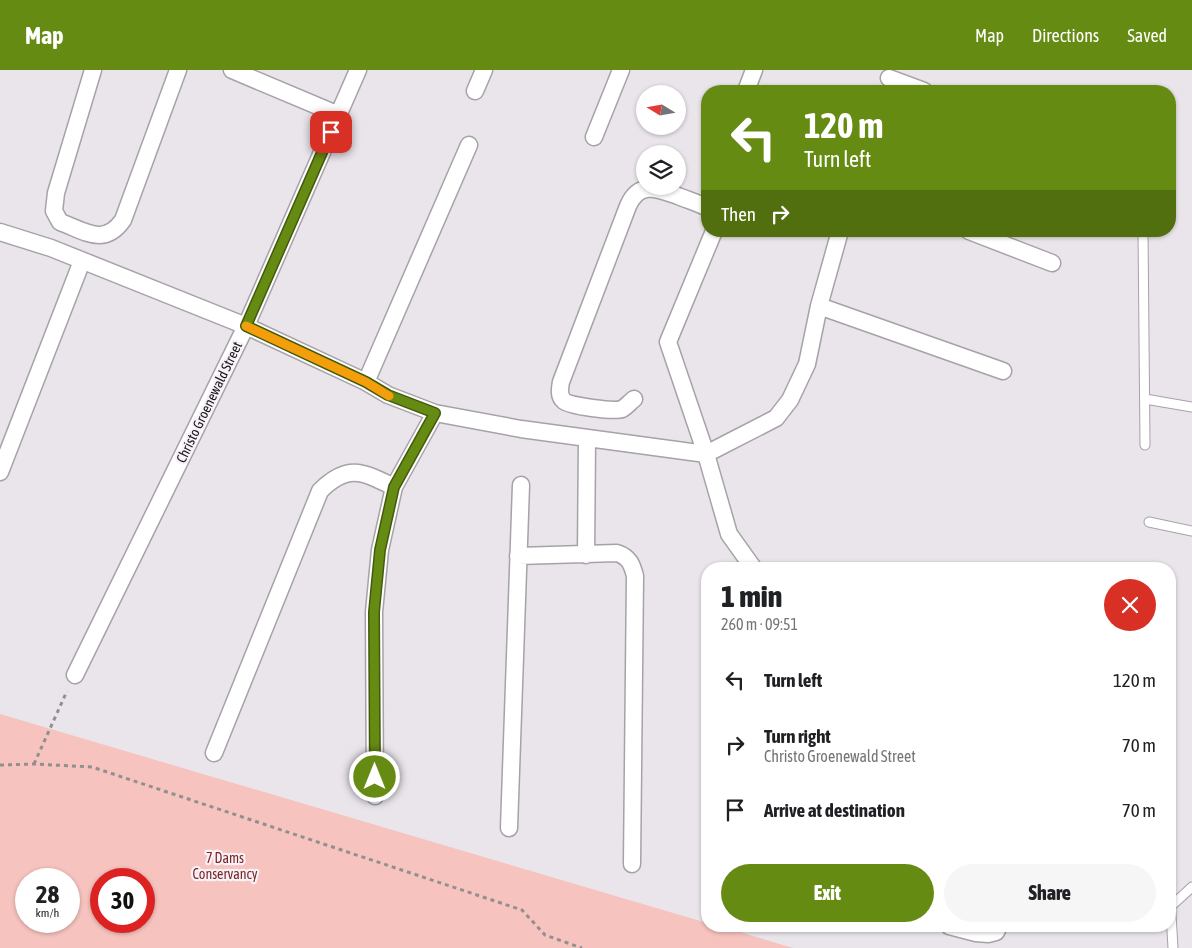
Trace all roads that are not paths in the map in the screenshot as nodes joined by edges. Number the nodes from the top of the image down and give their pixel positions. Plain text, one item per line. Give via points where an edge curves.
1 (92, 70) edge
2 (178, 70) edge
3 (232, 70) edge
4 (358, 70) edge
5 (484, 70) edge
6 (621, 70) edge
7 (754, 70) edge
8 (889, 80) edge
9 (748, 85) edge
10 (905, 85) edge
11 (475, 91) dead end
12 (339, 115) junction
13 (594, 137) dead end
14 (469, 145) dead end
15 (701, 205) edge
16 (0, 232) edge
17 (712, 237) edge
18 (838, 237) edge
19 (985, 237) edge
20 (1143, 237) edge
21 (82, 261) junction
22 (1052, 262) dead end
23 (819, 306) junction
24 (246, 326) junction
25 (1003, 371) dead end
26 (366, 382) junction
27 (634, 399) dead end
28 (1145, 400) junction
29 (1192, 408) edge
30 (435, 413) junction
31 (587, 439) junction
32 (1145, 445) dead end
33 (706, 454) junction
34 (0, 472) edge
35 (521, 485) dead end
36 (394, 487) junction
37 (1149, 522) dead end
38 (1192, 531) edge
39 (586, 555) junction
40 (518, 556) junction
41 (749, 562) edge
42 (76, 675) road end
43 (214, 753) dead end
44 (375, 796) dead end
45 (509, 828) dead end
46 (632, 864) dead end
47 (1192, 887) edge
48 (1176, 902) edge
49 (978, 932) edge
50 (996, 932) edge
51 (1171, 932) edge
52 (1172, 948) edge

1 - 2 street via 56,193 54,211 60,222 105,236 115,231 123,220
3 - 12 street
4 - 12 street, Christo Groenewald Street
5 - 11 street
6 - 13 street
7 - 9 street
8 - 10 street
12 - 24 street, Christo Groenewald Street
14 - 26 street
15 - 27 street via 654,188 639,191 631,200 561,382 560,394 567,403 610,410 622,409
16 - 21 street
17 - 33 street via 668,342
18 - 23 street
19 - 22 street
20 - 28 lane
21 - 24 street
21 - 34 street
23 - 25 street
23 - 33 street via 807,364 790,400 776,418
24 - 26 street
24 - 42 street, Christo Groenewald Street
26 - 30 street via 388,395
28 - 29 lane
28 - 32 lane
30 - 31 street
30 - 36 street
31 - 33 street
31 - 39 street
33 - 41 street via 730,534
35 - 40 street
36 - 43 street via 354,471 344,473 320,491
36 - 44 street via 380,550 374,612
37 - 38 lane
39 - 40 street
39 - 46 street via 617,553 625,556 632,563 635,576
40 - 45 street
47 - 48 lane
49 - 50 street
51 - 52 lane

